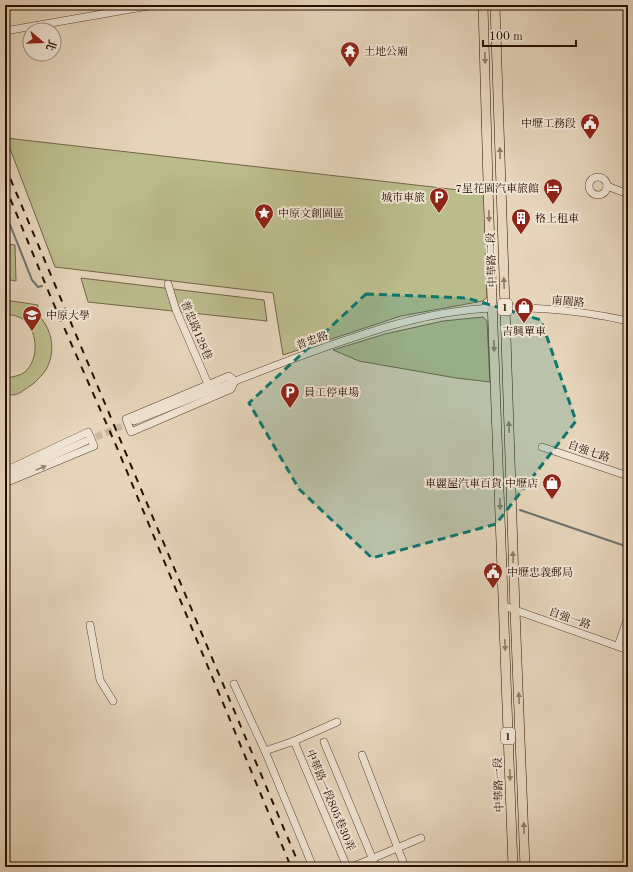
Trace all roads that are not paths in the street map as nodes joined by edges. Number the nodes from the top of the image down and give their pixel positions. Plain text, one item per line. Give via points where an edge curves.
1 (154, 5) edge
2 (483, 5) edge
3 (495, 5) edge
4 (5, 31) edge
5 (607, 186) dead end
6 (628, 194) edge
7 (168, 284) dead end
8 (492, 308) junction
9 (505, 308) junction
10 (628, 321) edge
11 (235, 380) junction
12 (208, 384) junction
13 (134, 421) tunnel mouth
14 (86, 441) tunnel mouth
15 (542, 447) dead end
16 (5, 471) edge
17 (628, 476) edge
18 (5, 477) edge
19 (5, 483) edge
20 (504, 606) junction
21 (515, 610) junction
22 (628, 617) edge
23 (90, 625) dead end
24 (618, 646) junction
25 (628, 650) edge
26 (234, 684) dead end
27 (113, 700) dead end
28 (337, 722) dead end
29 (294, 741) junction
30 (324, 742) dead end
31 (265, 751) junction
32 (362, 755) dead end
33 (421, 838) dead end
34 (397, 847) junction
35 (373, 858) junction
36 (313, 867) edge
37 (347, 867) edge
38 (352, 867) edge
39 (376, 867) edge
40 (405, 867) edge
41 (513, 867) edge
42 (525, 867) edge

1 - 4 street
2 -> 8 main road, 中華路二段 / 1
9 -> 3 main road, 中華路二段 / 1
5 - 6 street
7 - 12 street, 普忠路128巷 via 176,310
8 - 9 street, 普忠路
8 - 11 street, 普忠路 via 421,318 379,329
8 -> 20 main road, 中華路二段 / 1
9 - 10 street, 南園路 via 572,312
21 -> 9 main road, 中華路二段 / 1
11 - 12 street via 229,376
11 - 12 street via 231,389 131,432 126,420
11 - 13 street, 普忠路
14 - 18 street
15 - 17 street, 自強七路
19 -> 16 street via 94,446 88,432
20 - 21 street, 自強一路
20 -> 41 main road, 中華路一段 / 1
21 - 24 street, 自強一路
42 -> 21 main road, 1
22 - 24 street
23 - 27 street via 100,680
24 - 25 street, 自強一路
26 - 31 street
28 - 29 street
29 - 31 street
29 - 37 street, 中華路一段805巷30弄
30 - 35 street
31 - 36 street
32 - 34 street
33 - 34 street
34 - 35 street
34 - 40 street
35 - 38 street
35 - 39 street

